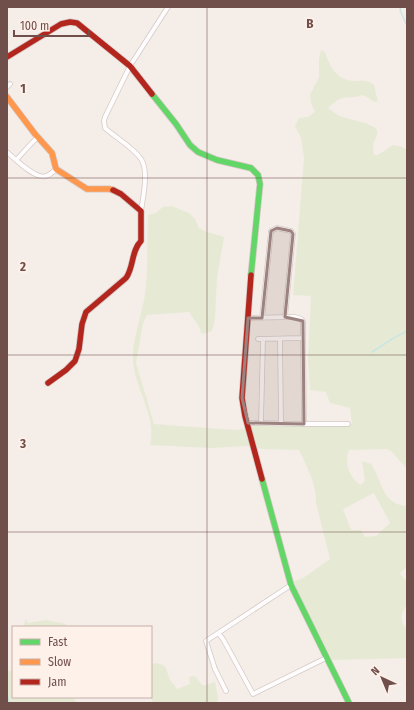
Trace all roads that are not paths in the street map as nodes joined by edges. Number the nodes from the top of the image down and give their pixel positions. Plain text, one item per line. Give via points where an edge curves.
1 (168, 7) edge
2 (7, 57) edge
3 (130, 66) junction
4 (7, 97) edge
5 (38, 137) junction
6 (8, 154) edge
7 (16, 160) junction
8 (56, 169) junction
9 (141, 211) junction
10 (285, 317) junction
11 (248, 318) junction
12 (262, 318) junction
13 (303, 338) junction
14 (258, 339) dead end
15 (263, 339) junction
16 (280, 339) junction
17 (48, 383) dead end
18 (248, 423) junction
19 (261, 423) junction
20 (280, 423) junction
21 (304, 424) junction
22 (348, 424) dead end
23 (291, 585) junction
24 (218, 633) junction
25 (326, 658) junction
26 (226, 691) dead end
27 (349, 703) edge

1 - 3 street
2 - 3 street via 61,24 70,22 77,23
3 - 9 street via 104,121 105,128 136,153 143,162 145,170
3 - 11 street via 198,152 217,160 251,168 258,176 260,184
4 - 5 street
5 - 7 street
5 - 8 street via 52,153
6 - 7 street
7 - 8 street via 41,177 48,176
8 - 9 street via 87,189 110,190 121,194
9 - 17 street via 141,240 136,246 129,274 86,312 74,362
10 - 12 street
10 - 12 street via 293,234 291,231 277,228 271,231
10 - 13 street via 296,317 303,321
11 - 12 street
11 - 18 street via 242,398
13 - 16 street
13 - 21 street
14 - 15 street
15 - 16 street
15 - 19 street
16 - 20 street
18 - 19 street
18 - 23 street
19 - 20 street
20 - 21 street
21 - 22 street
23 - 24 street
23 - 25 street
24 - 25 street via 253,694
24 - 26 street via 206,641 215,670
25 - 27 street

